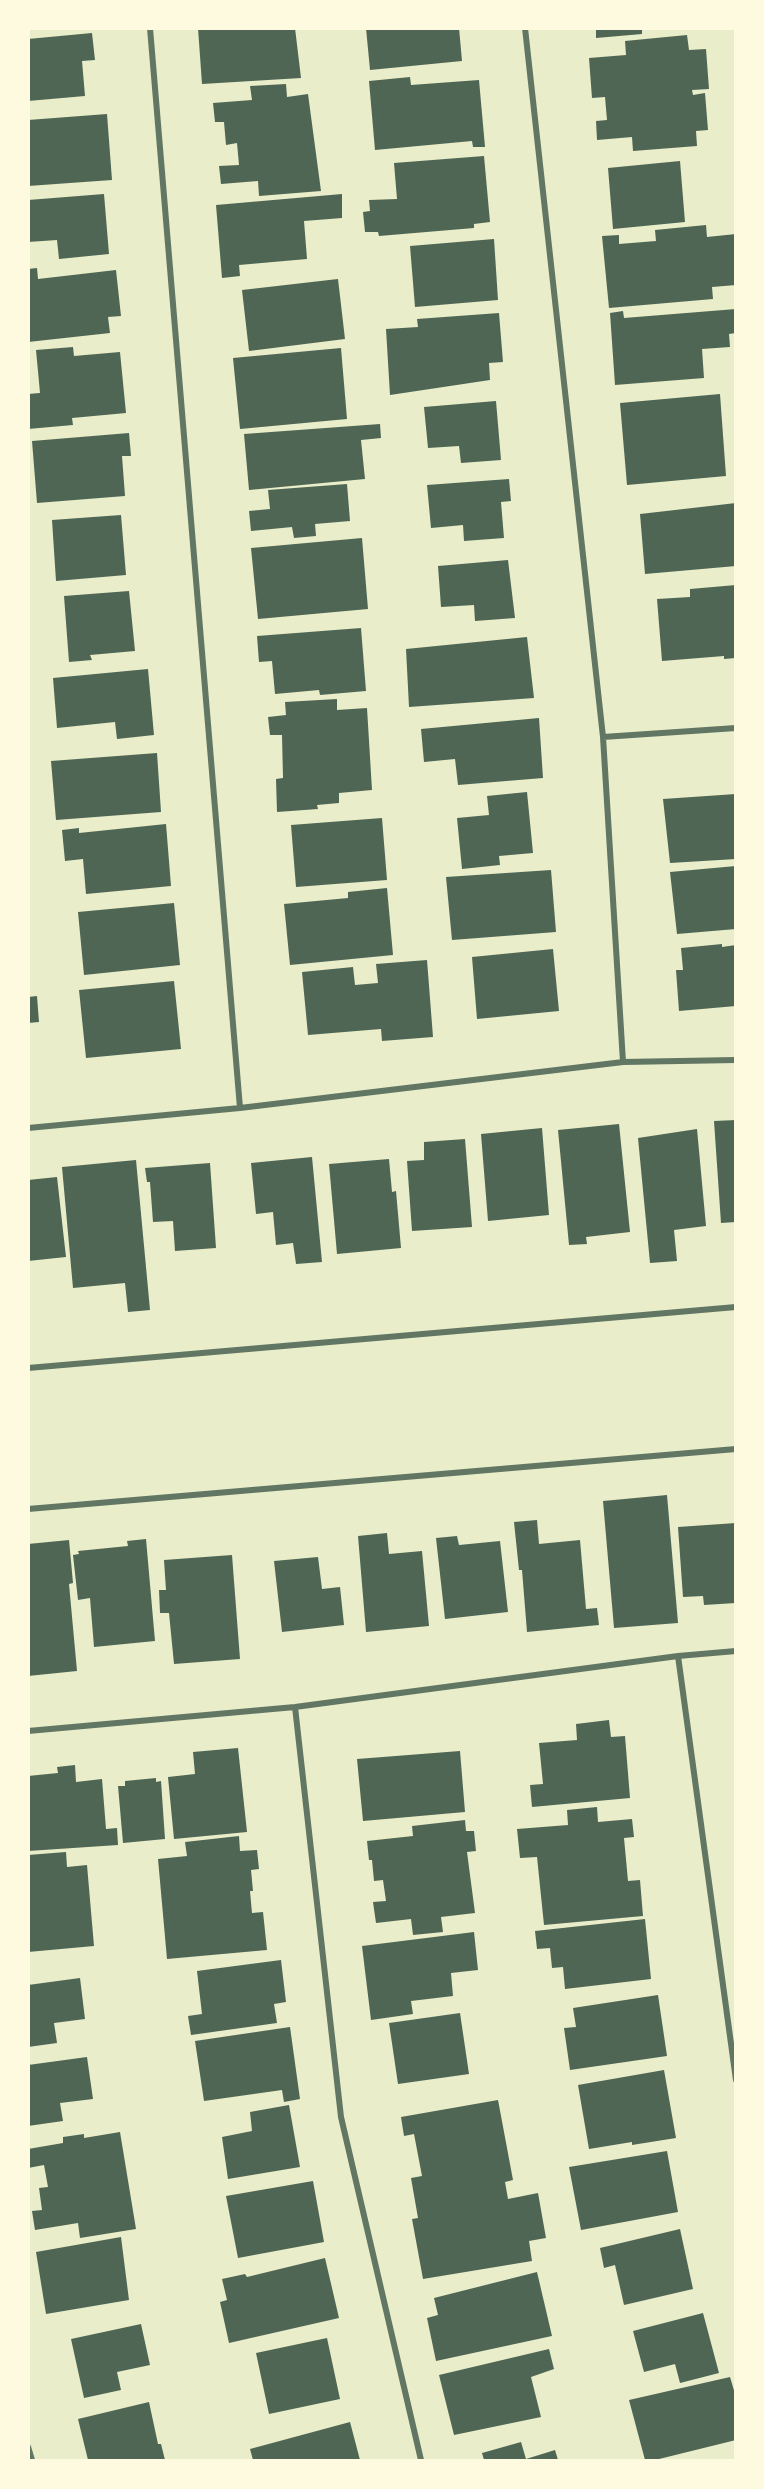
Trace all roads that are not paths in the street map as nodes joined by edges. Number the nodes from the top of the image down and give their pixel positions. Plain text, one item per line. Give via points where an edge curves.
1 (150, 28) edge
2 (525, 28) edge
3 (735, 728) edge
4 (603, 737) junction
5 (735, 1060) edge
6 (623, 1062) junction
7 (240, 1108) junction
8 (28, 1128) edge
9 (735, 1307) edge
10 (28, 1368) edge
11 (735, 1449) edge
12 (28, 1509) edge
13 (735, 1651) edge
14 (678, 1656) junction
15 (295, 1707) junction
16 (28, 1731) edge
17 (733, 2049) edge
18 (735, 2080) edge
19 (28, 2446) edge
20 (32, 2460) edge
21 (421, 2460) edge

1 - 7 street
2 - 4 street
3 - 4 street
4 - 6 street
5 - 6 street
6 - 7 street
7 - 8 street
9 - 10 street
11 - 12 street
13 - 14 street
14 - 15 street
14 - 17 street
15 - 16 street
15 - 21 street via 341,2117
17 - 18 street
19 - 20 street

